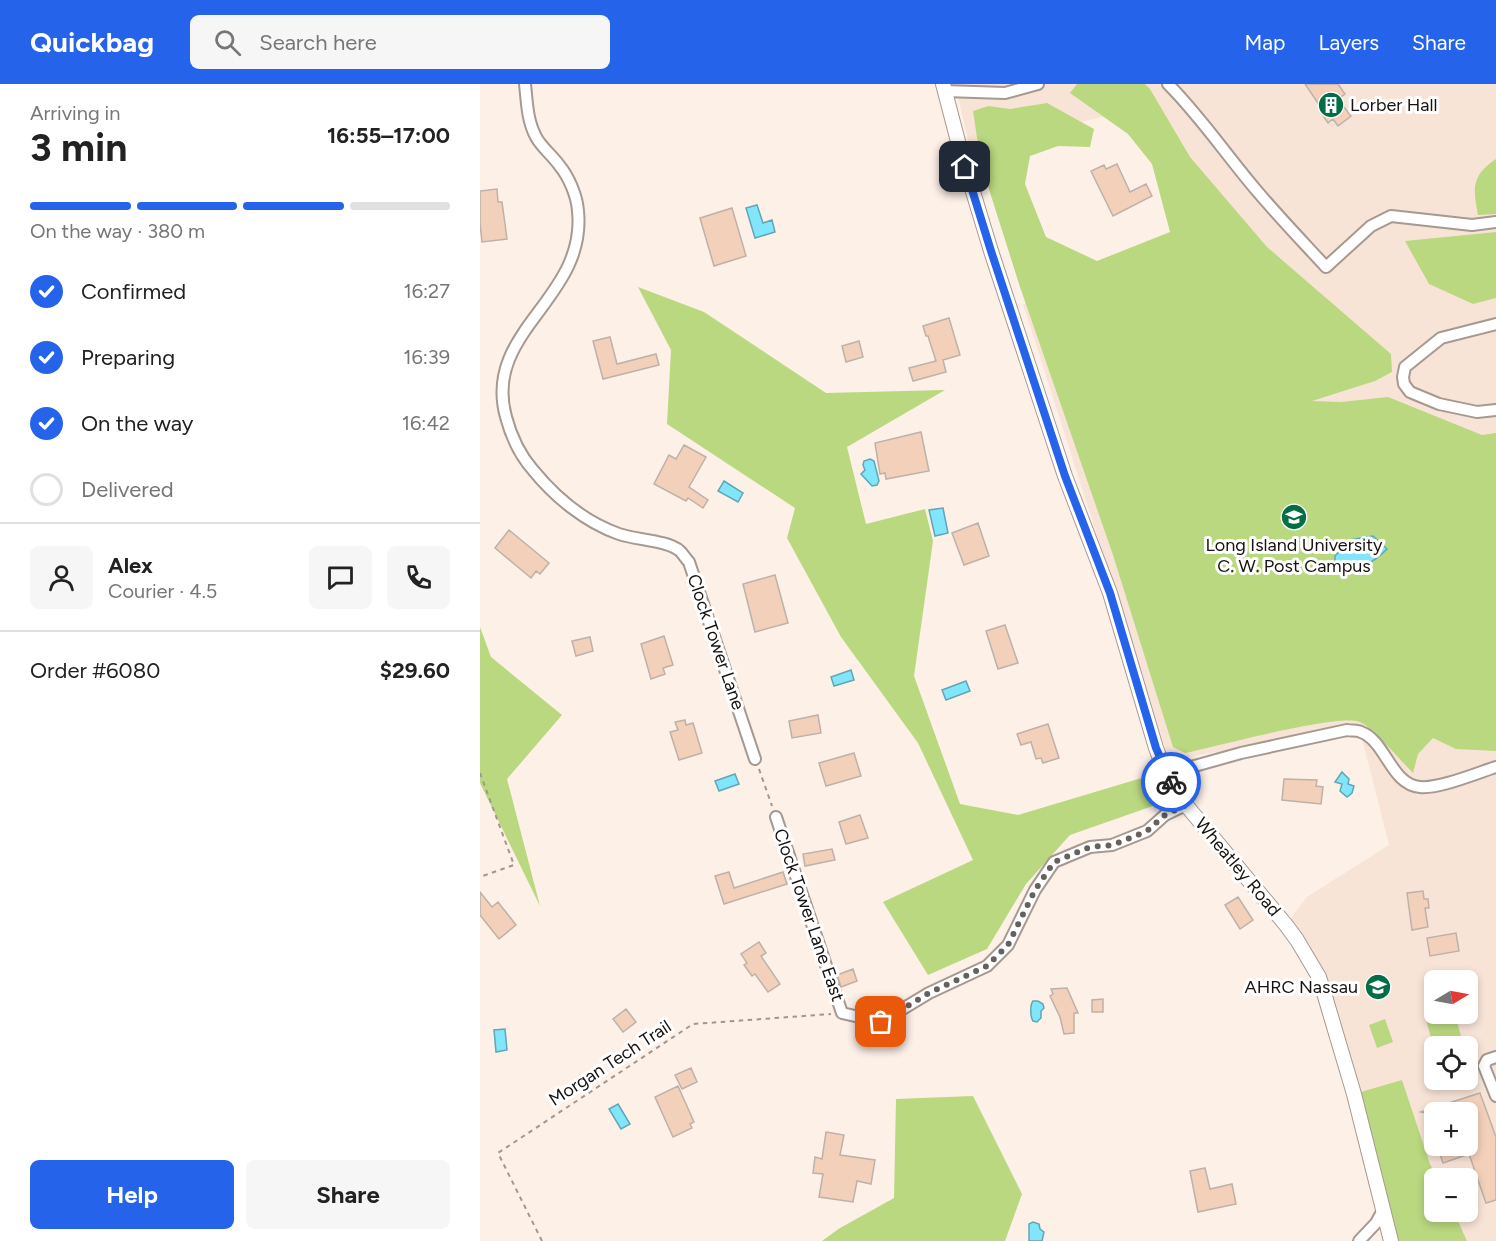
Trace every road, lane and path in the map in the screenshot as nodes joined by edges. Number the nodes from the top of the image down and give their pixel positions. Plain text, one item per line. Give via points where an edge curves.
1 (525, 84) edge
2 (1038, 84) edge
3 (1168, 84) edge
4 (944, 88) edge
5 (1496, 222) edge
6 (1496, 324) edge
7 (1496, 410) edge
8 (755, 759) joint
9 (1496, 767) edge
10 (480, 773) edge
11 (1166, 774) junction
12 (1186, 805) junction
13 (776, 818) joint
14 (480, 877) edge
15 (843, 1013) junction
16 (1496, 1057) edge
17 (1496, 1096) edge
18 (1383, 1210) junction
19 (542, 1241) edge
20 (1359, 1241) edge
21 (1391, 1241) edge

1 - 8 street, Clock Tower Lane via 531,126 561,167 578,211 574,250 565,275 507,361 502,396 510,430 532,469 563,501 592,522 618,534 679,550 689,562
2 - 4 street via 1005,93
3 - 5 street via 1206,125 1258,193 1326,267 1371,226 1391,216 1472,225
4 - 11 main road, Wheatley Road via 991,251 1065,476 1110,593
6 - 7 street via 1441,338 1405,367 1402,377 1410,392 1439,404 1477,412
8 - 13 path
9 - 11 street via 1429,788 1417,787 1405,781 1369,736 1347,730
10 - 14 path via 514,865
11 - 12 main road, Wheatley Road
12 - 15 street, Clock Tower Lane East via 1165,815 1147,831 1054,862 1035,890 1008,945 987,966 929,993 881,1022
12 - 18 main road, Wheatley Road via 1298,940 1319,977
13 - 15 street, Clock Tower Lane East
15 - 19 path, Morgan Tech Trail via 693,1024 498,1153
16 - 17 street via 1486,1059 1484,1066
18 - 20 street
18 - 21 main road, Wheatley Road

